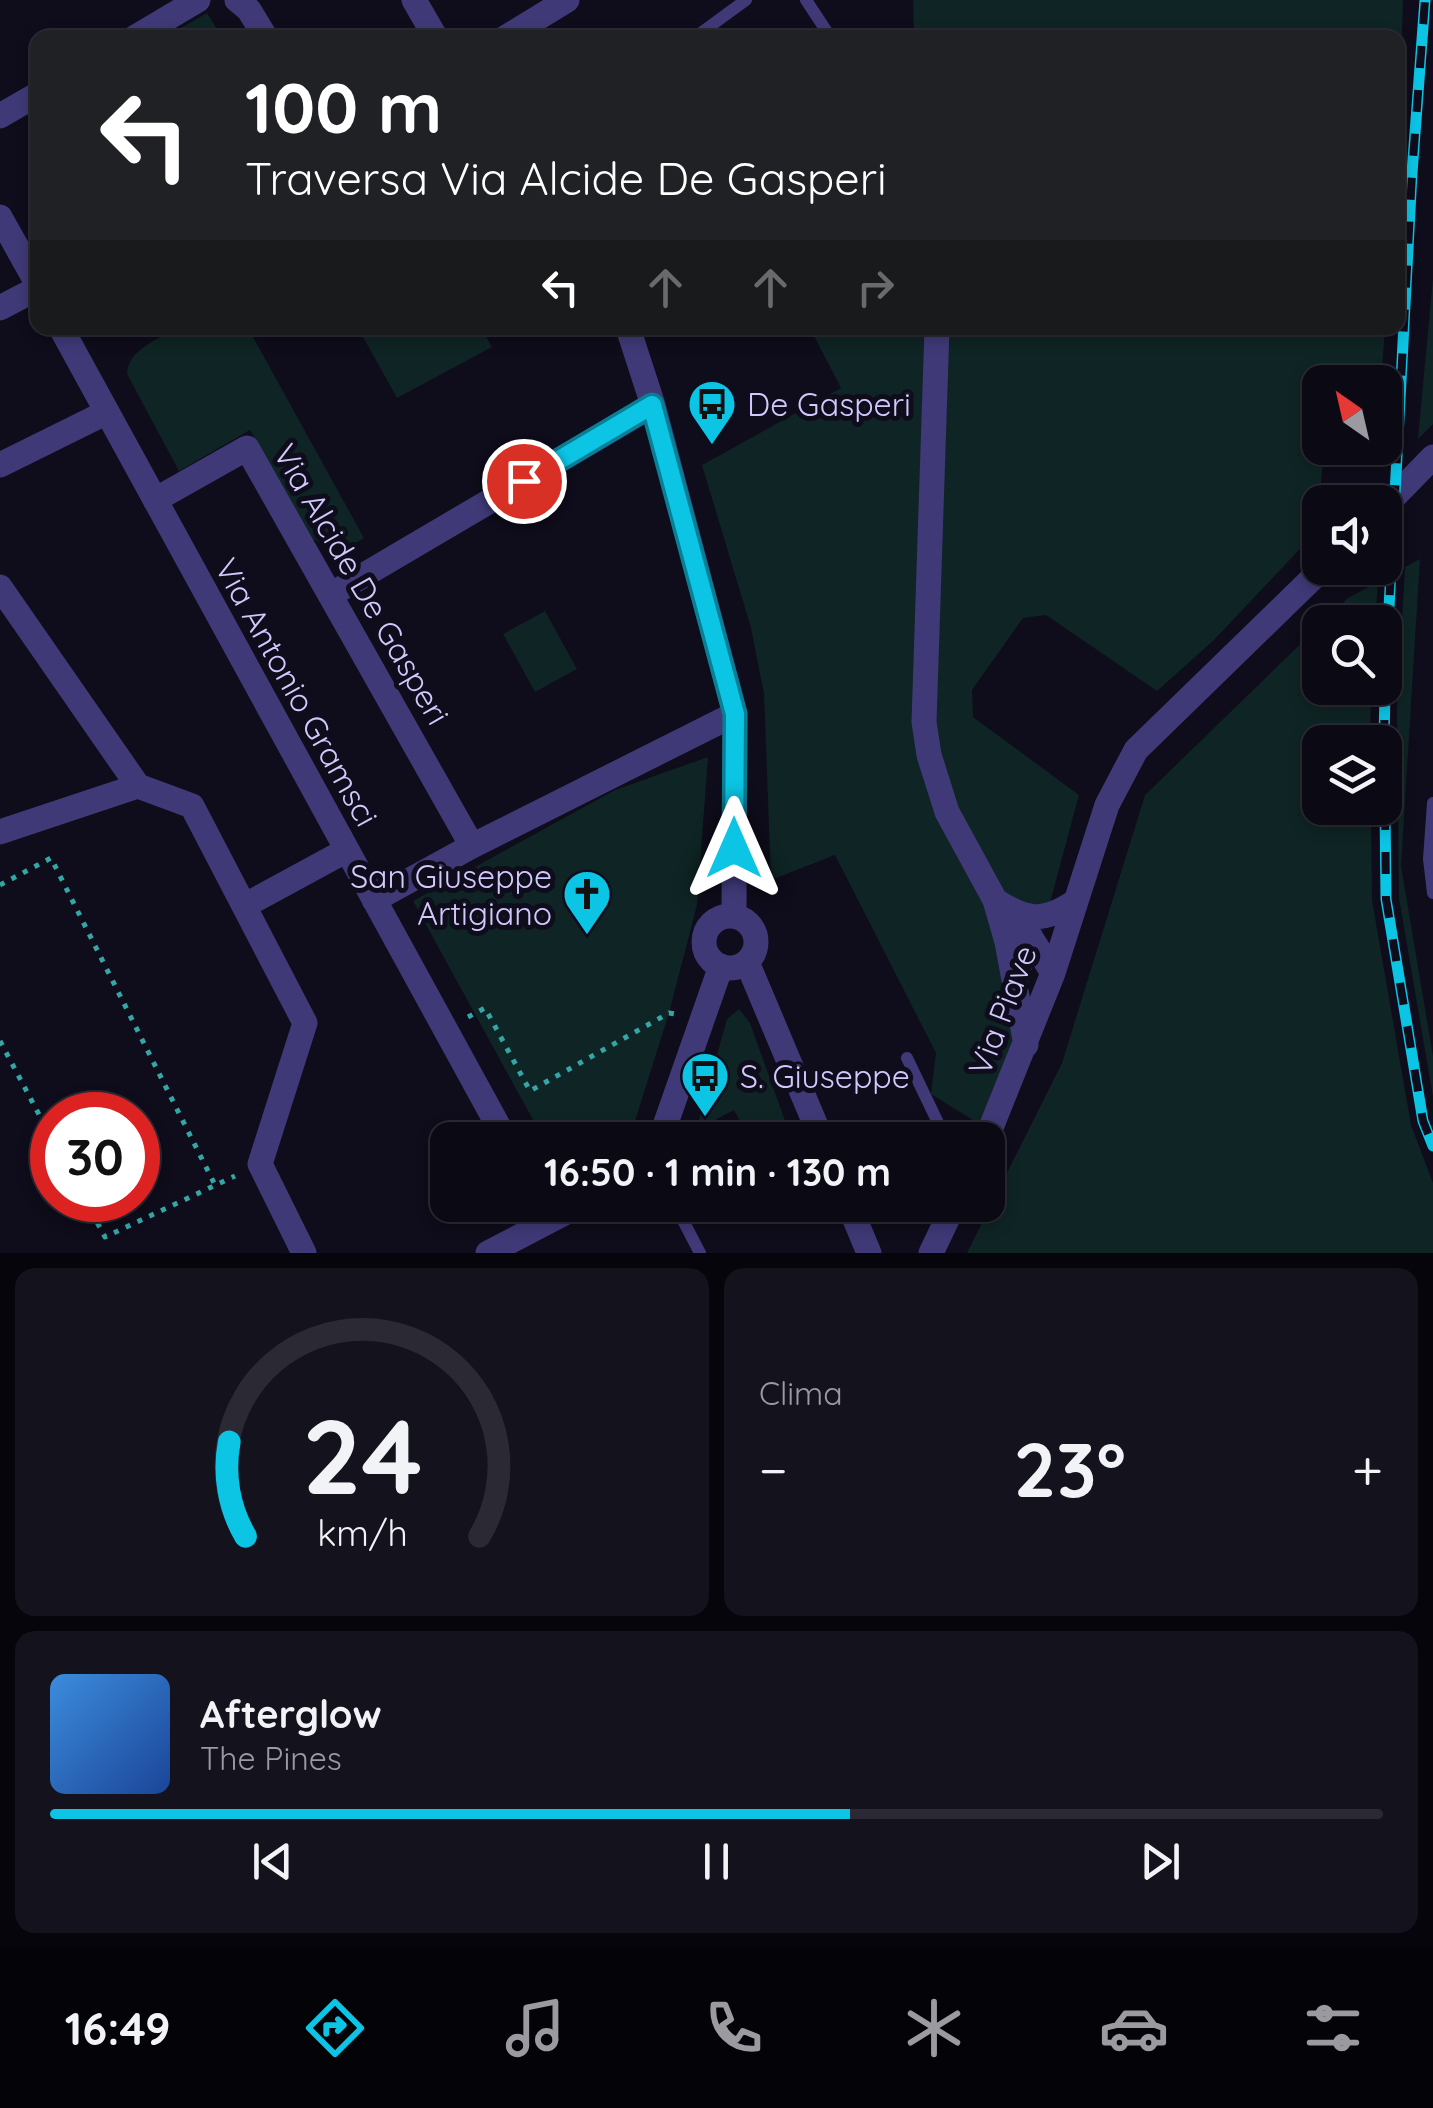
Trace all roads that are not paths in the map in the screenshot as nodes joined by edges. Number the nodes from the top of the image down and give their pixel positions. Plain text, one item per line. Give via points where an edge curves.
1 (198, 0) edge
2 (237, 0) edge
3 (414, 0) edge
4 (567, 0) edge
5 (746, 0) edge
6 (806, 0) edge
7 (147, 30) edge
8 (261, 30) edge
9 (431, 30) edge
10 (517, 30) edge
11 (705, 30) edge
12 (826, 30) edge
13 (30, 99) edge
14 (0, 116) edge
15 (0, 217) edge
16 (30, 272) edge
17 (30, 291) edge
18 (0, 308) edge
19 (64, 335) edge
20 (630, 335) edge
21 (937, 335) edge
22 (652, 405) junction
23 (107, 412) junction
24 (1433, 457) edge
25 (0, 465) edge
26 (1402, 489) edge
27 (155, 500) junction
28 (1306, 585) edge
29 (0, 587) edge
30 (332, 594) junction
31 (735, 714) junction
32 (138, 786) junction
33 (1433, 803) edge
34 (0, 832) edge
35 (472, 846) junction
36 (347, 850) junction
37 (1433, 893) edge
38 (374, 900) junction
39 (1076, 901) junction
40 (244, 906) junction
41 (1006, 907) junction
42 (734, 916) junction
43 (1008, 942) junction
44 (747, 962) junction
45 (721, 966) junction
46 (1054, 973) junction
47 (1026, 1045) junction
48 (906, 1058) dead end
49 (496, 1122) edge
50 (666, 1122) edge
51 (814, 1122) edge
52 (938, 1122) edge
53 (994, 1122) edge
54 (533, 1222) edge
55 (684, 1222) edge
56 (856, 1222) edge
57 (946, 1222) edge
58 (304, 1253) edge
59 (488, 1253) edge
60 (700, 1253) edge
61 (869, 1253) edge
62 (930, 1253) edge

1 - 7 street
2 - 8 street
3 - 9 street
4 - 10 street
5 - 11 lane
6 - 12 lane
13 - 14 street
15 - 16 street
17 - 18 street
19 - 23 street, Via Antonio Gramsci
20 - 22 street
21 - 41 street via 924,722 947,812
22 - 30 street
22 - 31 street
23 - 25 street
23 - 27 street, Via Antonio Gramsci
24 - 26 street
27 - 30 street, Via Alcide De Gasperi via 247,448
27 - 36 street, Via Antonio Gramsci
28 - 39 street, Via Piave via 1136,750 1107,805
29 - 32 street
30 - 35 street, Via Alcide De Gasperi
31 - 35 street
31 - 42 street
32 - 34 street
32 - 40 street via 192,806
33 - 37 lane
35 - 38 street
36 - 38 street, Via Antonio Gramsci
36 - 40 street
38 - 49 street, Via Antonio Gramsci
39 - 41 street via 1036,918
39 - 46 street, Via Piave
40 - 58 street via 304,1023 260,1164
41 - 43 street
41 - 46 street
42 - 44 street via 756,932
42 - 45 street via 716,920 705,936 708,955
43 - 46 street via 1034,970
43 - 47 street
44 - 45 street
44 - 51 street
45 - 50 street
46 - 47 street, Via Piave
47 - 53 street, Via Piave
48 - 52 lane
54 - 59 street
55 - 60 lane
56 - 61 street
57 - 62 street

